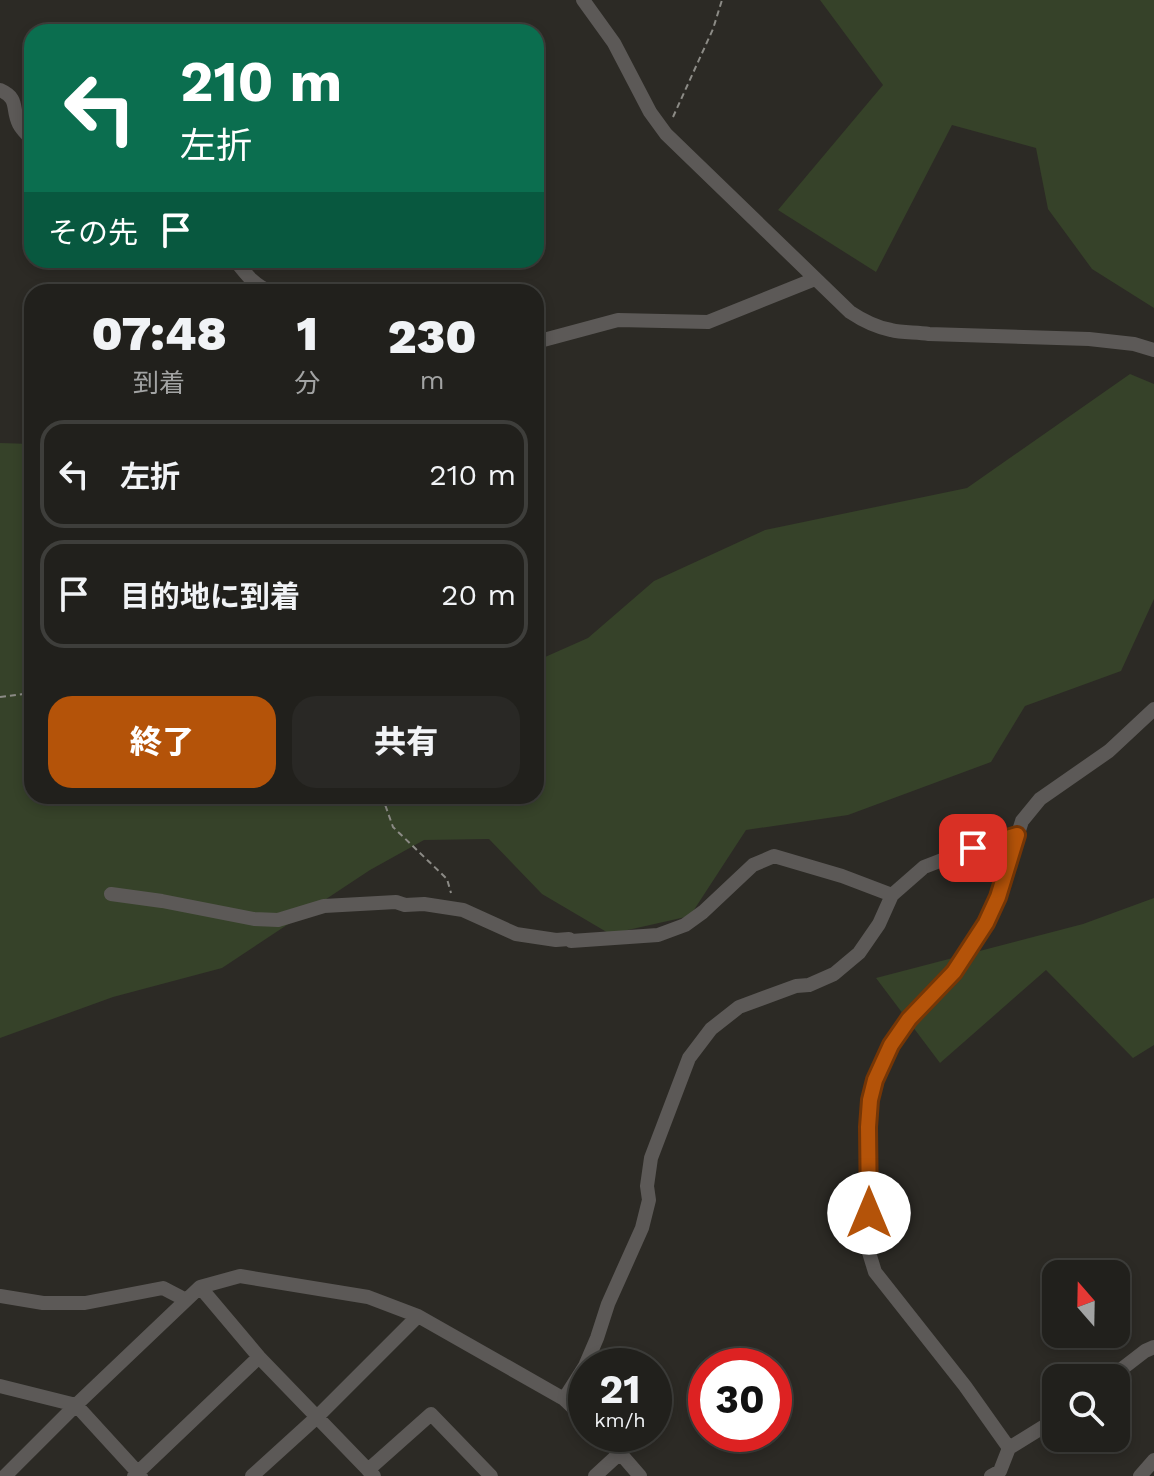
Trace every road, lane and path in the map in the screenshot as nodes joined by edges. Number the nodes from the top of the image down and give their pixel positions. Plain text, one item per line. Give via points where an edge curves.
1 (583, 0) edge
2 (722, 0) edge
3 (0, 90) edge
4 (24, 130) edge
5 (666, 134) junction
6 (240, 268) edge
7 (815, 279) junction
8 (258, 284) edge
9 (544, 340) edge
10 (1154, 350) edge
11 (24, 694) edge
12 (0, 697) edge
13 (1154, 709) edge
14 (385, 804) edge
15 (1017, 835) junction
16 (111, 894) dead end
17 (892, 895) junction
18 (457, 909) junction
19 (200, 1287) junction
20 (0, 1296) edge
21 (186, 1300) junction
22 (418, 1316) junction
23 (1154, 1347) edge
24 (259, 1357) junction
25 (1128, 1364) edge
26 (0, 1386) edge
27 (564, 1399) junction
28 (568, 1403) edge
29 (76, 1405) junction
30 (317, 1417) junction
31 (1042, 1428) edge
32 (1009, 1448) junction
33 (620, 1453) joint
34 (1154, 1460) edge
35 (371, 1473) edge
36 (137, 1475) edge
37 (5, 1476) edge
38 (252, 1476) edge
39 (491, 1476) edge
40 (595, 1476) edge
41 (640, 1476) edge
42 (991, 1476) edge
43 (1140, 1476) edge

1 - 5 street
2 - 5 path
3 - 4 street via 15,102
5 - 7 street
6 - 8 street
7 - 9 street via 708,322 618,320
7 - 10 street via 865,322 893,331 1089,339
11 - 12 path
13 - 15 street via 1109,751 1040,799
14 - 18 path via 393,827 447,879
15 - 17 street via 924,867
15 - 32 street via 986,923 954,972 891,1045 875,1080 868,1127 867,1246 875,1272
16 - 18 street via 254,919 278,920 324,906 396,902
17 - 18 street via 774,856 753,865 685,925 658,935 556,940 516,934
17 - 27 street via 859,953 834,974 739,1007 711,1029 689,1058 651,1158 642,1228 585,1366
19 - 21 street
19 - 22 street via 240,1276 368,1297
19 - 24 street
20 - 21 street via 85,1303 163,1288
21 - 29 street
22 - 27 street
22 - 30 street
23 - 25 street
24 - 30 street
24 - 36 street
26 - 29 street
27 - 28 street
29 - 36 street
29 - 37 street
30 - 35 street
30 - 38 street
31 - 32 street
32 - 42 street via 1000,1471
33 - 40 street
33 - 41 street
34 - 43 street
35 - 39 street via 431,1414

